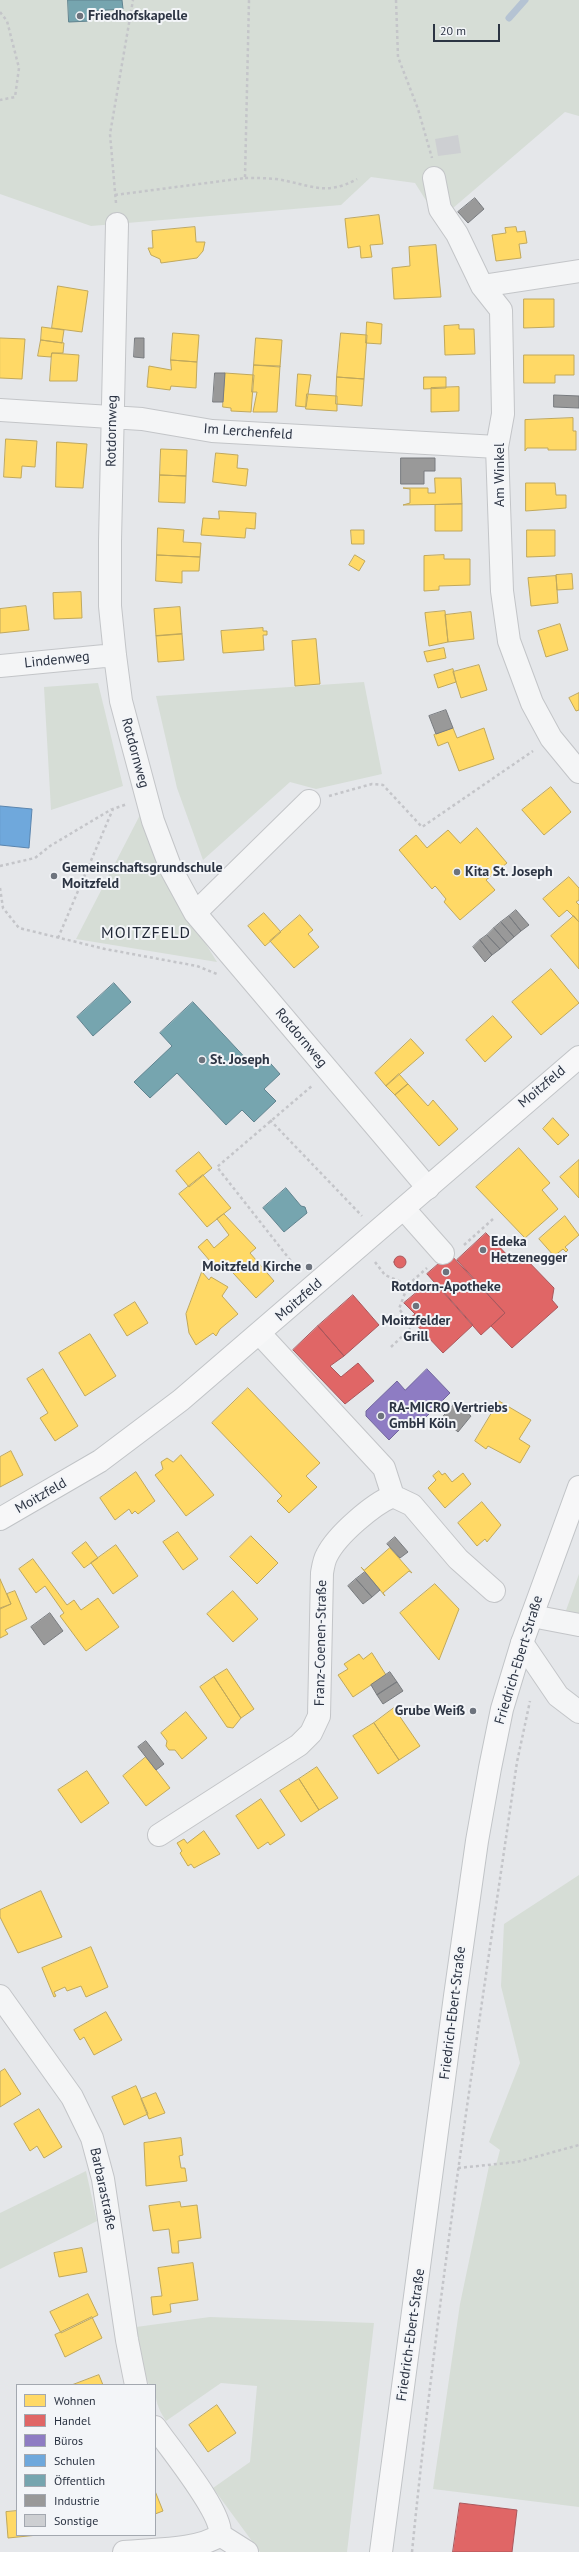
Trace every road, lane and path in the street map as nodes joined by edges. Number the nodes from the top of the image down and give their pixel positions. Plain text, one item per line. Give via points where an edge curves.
1 (133, 0) edge
2 (250, 0) edge
3 (396, 0) edge
4 (0, 12) edge
5 (0, 100) edge
6 (245, 178) junction
7 (434, 178) joint
8 (357, 179) dead end
9 (115, 195) junction
10 (117, 224) joint
11 (579, 271) edge
12 (482, 286) junction
13 (0, 410) edge
14 (112, 417) junction
15 (497, 447) junction
16 (115, 655) junction
17 (0, 666) edge
18 (552, 738) junction
19 (579, 772) edge
20 (146, 797) junction
21 (309, 801) joint
22 (113, 809) junction
23 (0, 866) edge
24 (0, 888) edge
25 (195, 913) junction
26 (58, 938) junction
27 (221, 976) dead end
28 (579, 1057) edge
29 (309, 1079) dead end
30 (270, 1120) junction
31 (428, 1188) junction
32 (404, 1209) junction
33 (493, 1219) dead end
34 (488, 1223) dead end
35 (378, 1232) junction
36 (361, 1247) junction
37 (443, 1253) dead end
38 (318, 1283) junction
39 (408, 1284) dead end
40 (413, 1326) dead end
41 (260, 1334) junction
42 (391, 1348) dead end
43 (579, 1487) edge
44 (393, 1496) junction
45 (0, 1519) edge
46 (494, 1591) dead end
47 (532, 1616) junction
48 (579, 1625) edge
49 (522, 1643) junction
50 (537, 1664) junction
51 (579, 1712) edge
52 (159, 1835) dead end
53 (0, 1996) edge
54 (579, 2145) edge
55 (434, 2166) junction
56 (458, 2168) junction
57 (136, 2384) edge
58 (156, 2428) edge
59 (220, 2536) junction
60 (124, 2552) edge
61 (247, 2552) edge
62 (381, 2552) edge
63 (412, 2552) edge

1 - 9 path via 110,134
2 - 6 path
3 - 7 path via 398,57 432,152
4 - 5 path via 7,21 20,68 15,97
6 - 8 path via 276,179 325,190 343,187
6 - 9 path
7 - 12 street, Am Winkel via 440,209 457,234
9 - 10 path
10 - 14 street, Rotdornweg
11 - 12 street
12 - 15 street, Am Winkel via 501,310 503,414
13 - 14 street, Im Lerchenfeld
14 - 15 street, Im Lerchenfeld via 212,431
14 - 16 street, Rotdornweg via 110,606
15 - 18 street, Am Winkel via 502,591 509,641 526,690
16 - 17 street, Lindenweg
16 - 20 street, Rotdornweg via 121,701
18 - 19 street, Am Winkel
18 - 21 path via 422,827 383,785 372,784
20 - 22 path
20 - 25 street, Rotdornweg via 152,821 171,869
21 - 25 street
22 - 23 path via 50,846 35,858
22 - 26 path
24 - 26 path via 3,908 18,928
25 - 31 street, Rotdornweg
26 - 27 path via 197,966
28 - 31 main road, Moitzfeld
29 - 30 path via 314,1085
30 - 35 path
30 - 38 path via 217,1168 298,1270
31 - 32 main road, Moitzfeld
32 - 35 main road, Moitzfeld
32 - 37 street
33 - 34 path
35 - 36 main road, Moitzfeld
36 - 38 main road, Moitzfeld
36 - 39 path via 385,1274
38 - 41 main road, Moitzfeld
40 - 42 path
41 - 44 street via 384,1468
41 - 45 main road, Moitzfeld via 181,1400 100,1461
43 - 47 main road, Friedrich-Ebert-Straße
44 - 46 street via 412,1505 458,1559
44 - 52 street, Franz-Coenen-Straße via 378,1504 342,1535 326,1556 322,1573 320,1716 311,1733 299,1745
47 - 48 street
47 - 49 main road, Friedrich-Ebert-Straße
49 - 50 street
49 - 55 main road, Friedrich-Ebert-Straße via 502,1708 477,1841
50 - 51 street via 558,1696
50 - 56 path via 517,1762
53 - 57 street, Barbarastraße via 72,2097 92,2138 103,2179
54 - 56 path via 517,2162
55 - 56 path
55 - 62 main road, Friedrich-Ebert-Straße
56 - 63 path via 426,2416
58 - 59 street via 211,2506 220,2522
59 - 60 street via 186,2546
59 - 61 street

